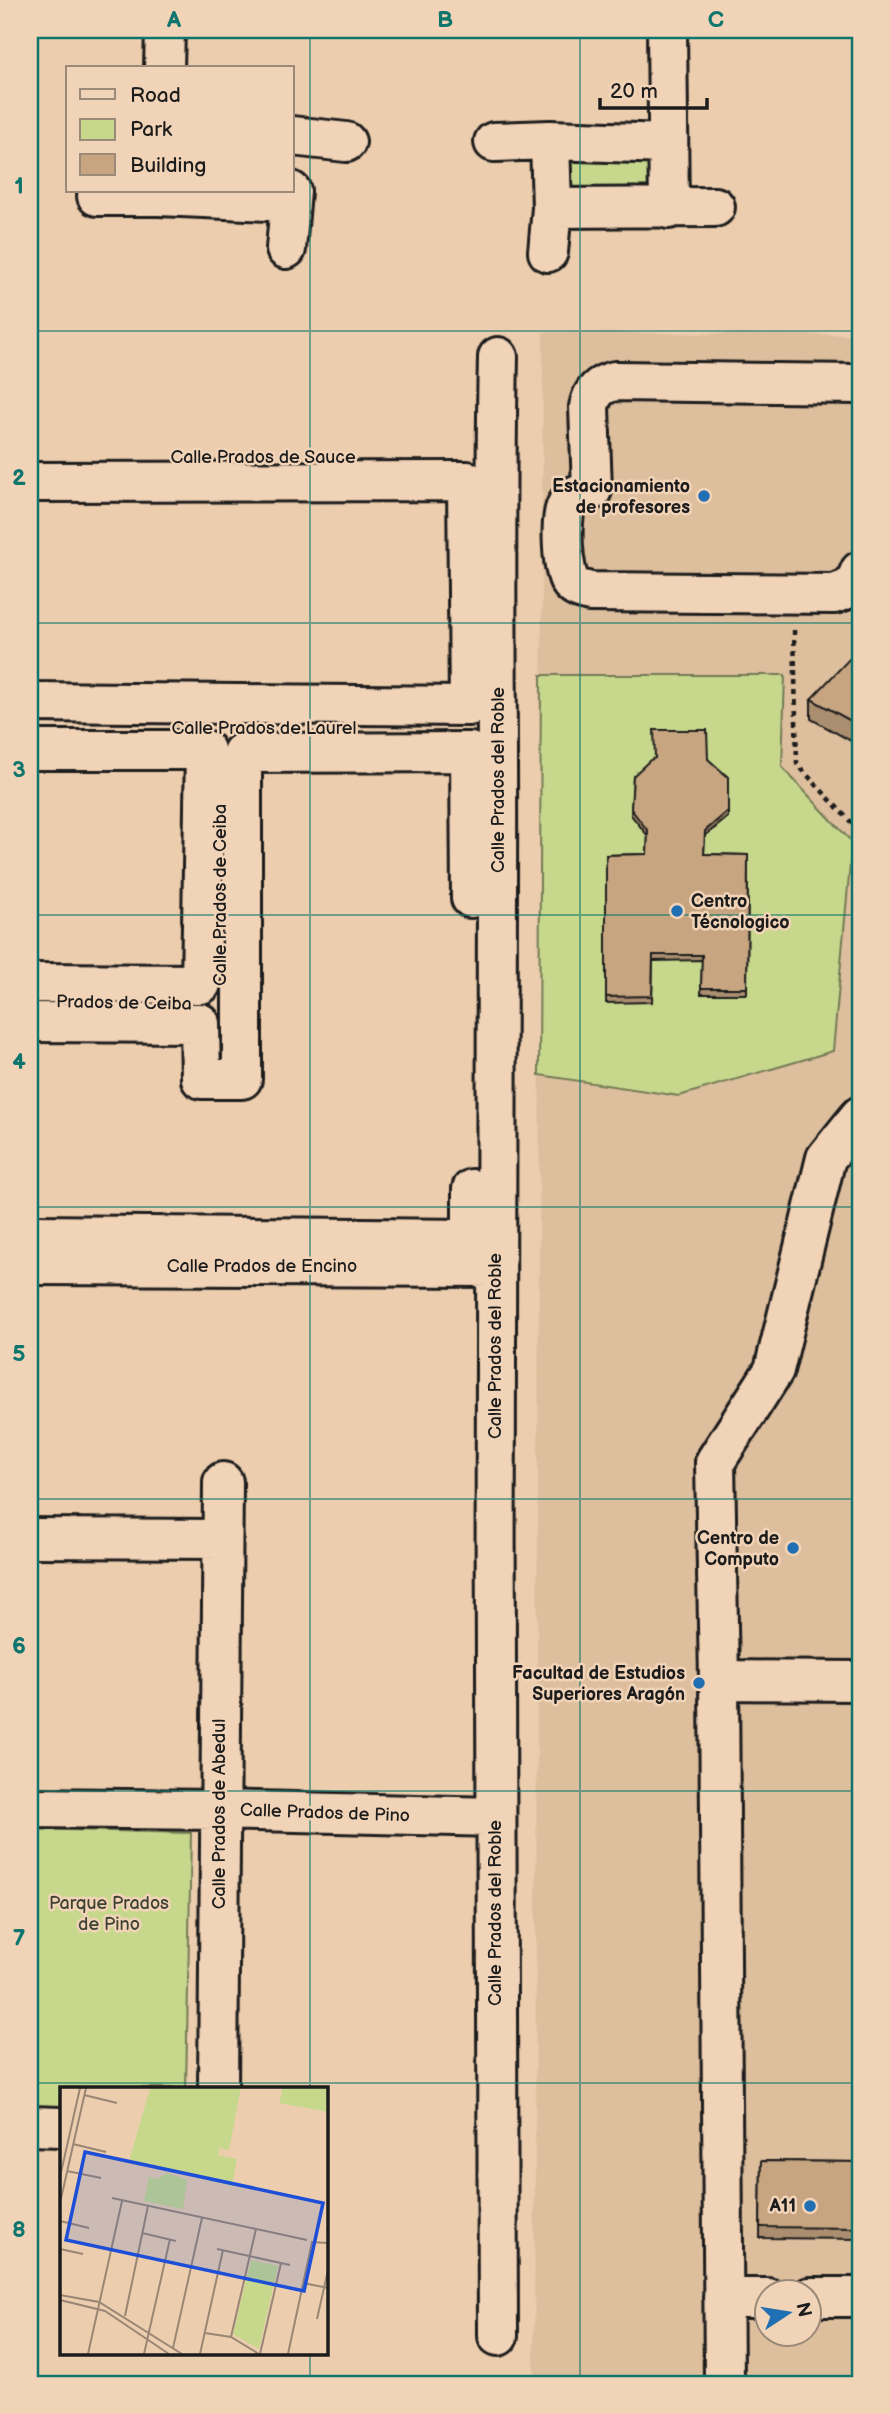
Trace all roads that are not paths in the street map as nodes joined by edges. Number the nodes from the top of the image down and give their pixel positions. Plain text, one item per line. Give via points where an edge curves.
1 (165, 30) edge
2 (667, 30) edge
3 (164, 66) edge
4 (295, 136) edge
5 (550, 140) junction
6 (346, 142) dead end
7 (494, 142) dead end
8 (667, 144) junction
9 (225, 192) edge
10 (291, 192) edge
11 (159, 193) edge
12 (97, 196) dead end
13 (715, 207) dead end
14 (552, 208) junction
15 (669, 209) junction
16 (286, 249) dead end
17 (548, 252) dead end
18 (498, 357) dead end
19 (860, 384) edge
20 (30, 456) edge
21 (496, 458) junction
22 (30, 482) edge
23 (860, 571) edge
24 (30, 702) edge
25 (30, 727) edge
26 (221, 727) junction
27 (498, 728) junction
28 (30, 750) edge
29 (30, 983) edge
30 (30, 1002) edge
31 (219, 1004) junction
32 (30, 1022) edge
33 (220, 1063) dead end
34 (860, 1116) edge
35 (30, 1235) edge
36 (30, 1265) edge
37 (495, 1267) junction
38 (223, 1482) dead end
39 (30, 1538) edge
40 (221, 1539) junction
41 (719, 1680) junction
42 (860, 1681) edge
43 (30, 1808) edge
44 (219, 1810) junction
45 (495, 1817) junction
46 (218, 2087) edge
47 (30, 2126) edge
48 (60, 2127) edge
49 (824, 2297) edge
50 (860, 2297) edge
51 (723, 2298) junction
52 (754, 2298) edge
53 (498, 2336) dead end
54 (724, 2384) edge

1 - 3 street
2 - 8 street
4 - 6 street
5 - 7 street
5 - 8 street
5 - 14 street
8 - 15 street
9 - 11 street
10 - 16 street
11 - 12 street
13 - 15 street
14 - 15 street
14 - 17 street
18 - 21 street, Calle Prados del Roble
19 - 23 street via 606,383 591,397 589,408 592,490 571,499 564,517 567,576 580,590 590,592 835,594 853,587
20 - 21 street, Calle Prados de Sauce
21 - 27 street, Calle Prados del Roble
22 - 24 street via 467,481 469,706
25 - 26 street, Calle Prados de Laurel
26 - 27 street, Calle Prados de Laurel
26 - 31 street, Calle Prados de Ceiba
27 - 37 street, Calle Prados del Roble
28 - 29 street via 205,750 201,984
30 - 31 street, Prados de Ceiba
31 - 33 street, Calle Prados de Ceiba
32 - 35 street via 200,1023 201,1079 242,1079 242,753 470,752 472,1239
34 - 41 street via 827,1157 774,1370 715,1462
36 - 37 street, Calle Prados de Encino
37 - 45 street, Calle Prados del Roble
38 - 40 street, Calle Prados de Abedul
39 - 40 street
40 - 44 street, Calle Prados de Abedul
41 - 42 street
41 - 51 street
43 - 44 street, Calle Prados de Pino
44 - 45 street, Calle Prados de Pino
44 - 46 street, Calle Prados de Abedul
45 - 53 street, Calle Prados del Roble
47 - 48 street
49 - 50 street
51 - 52 street
51 - 54 street

